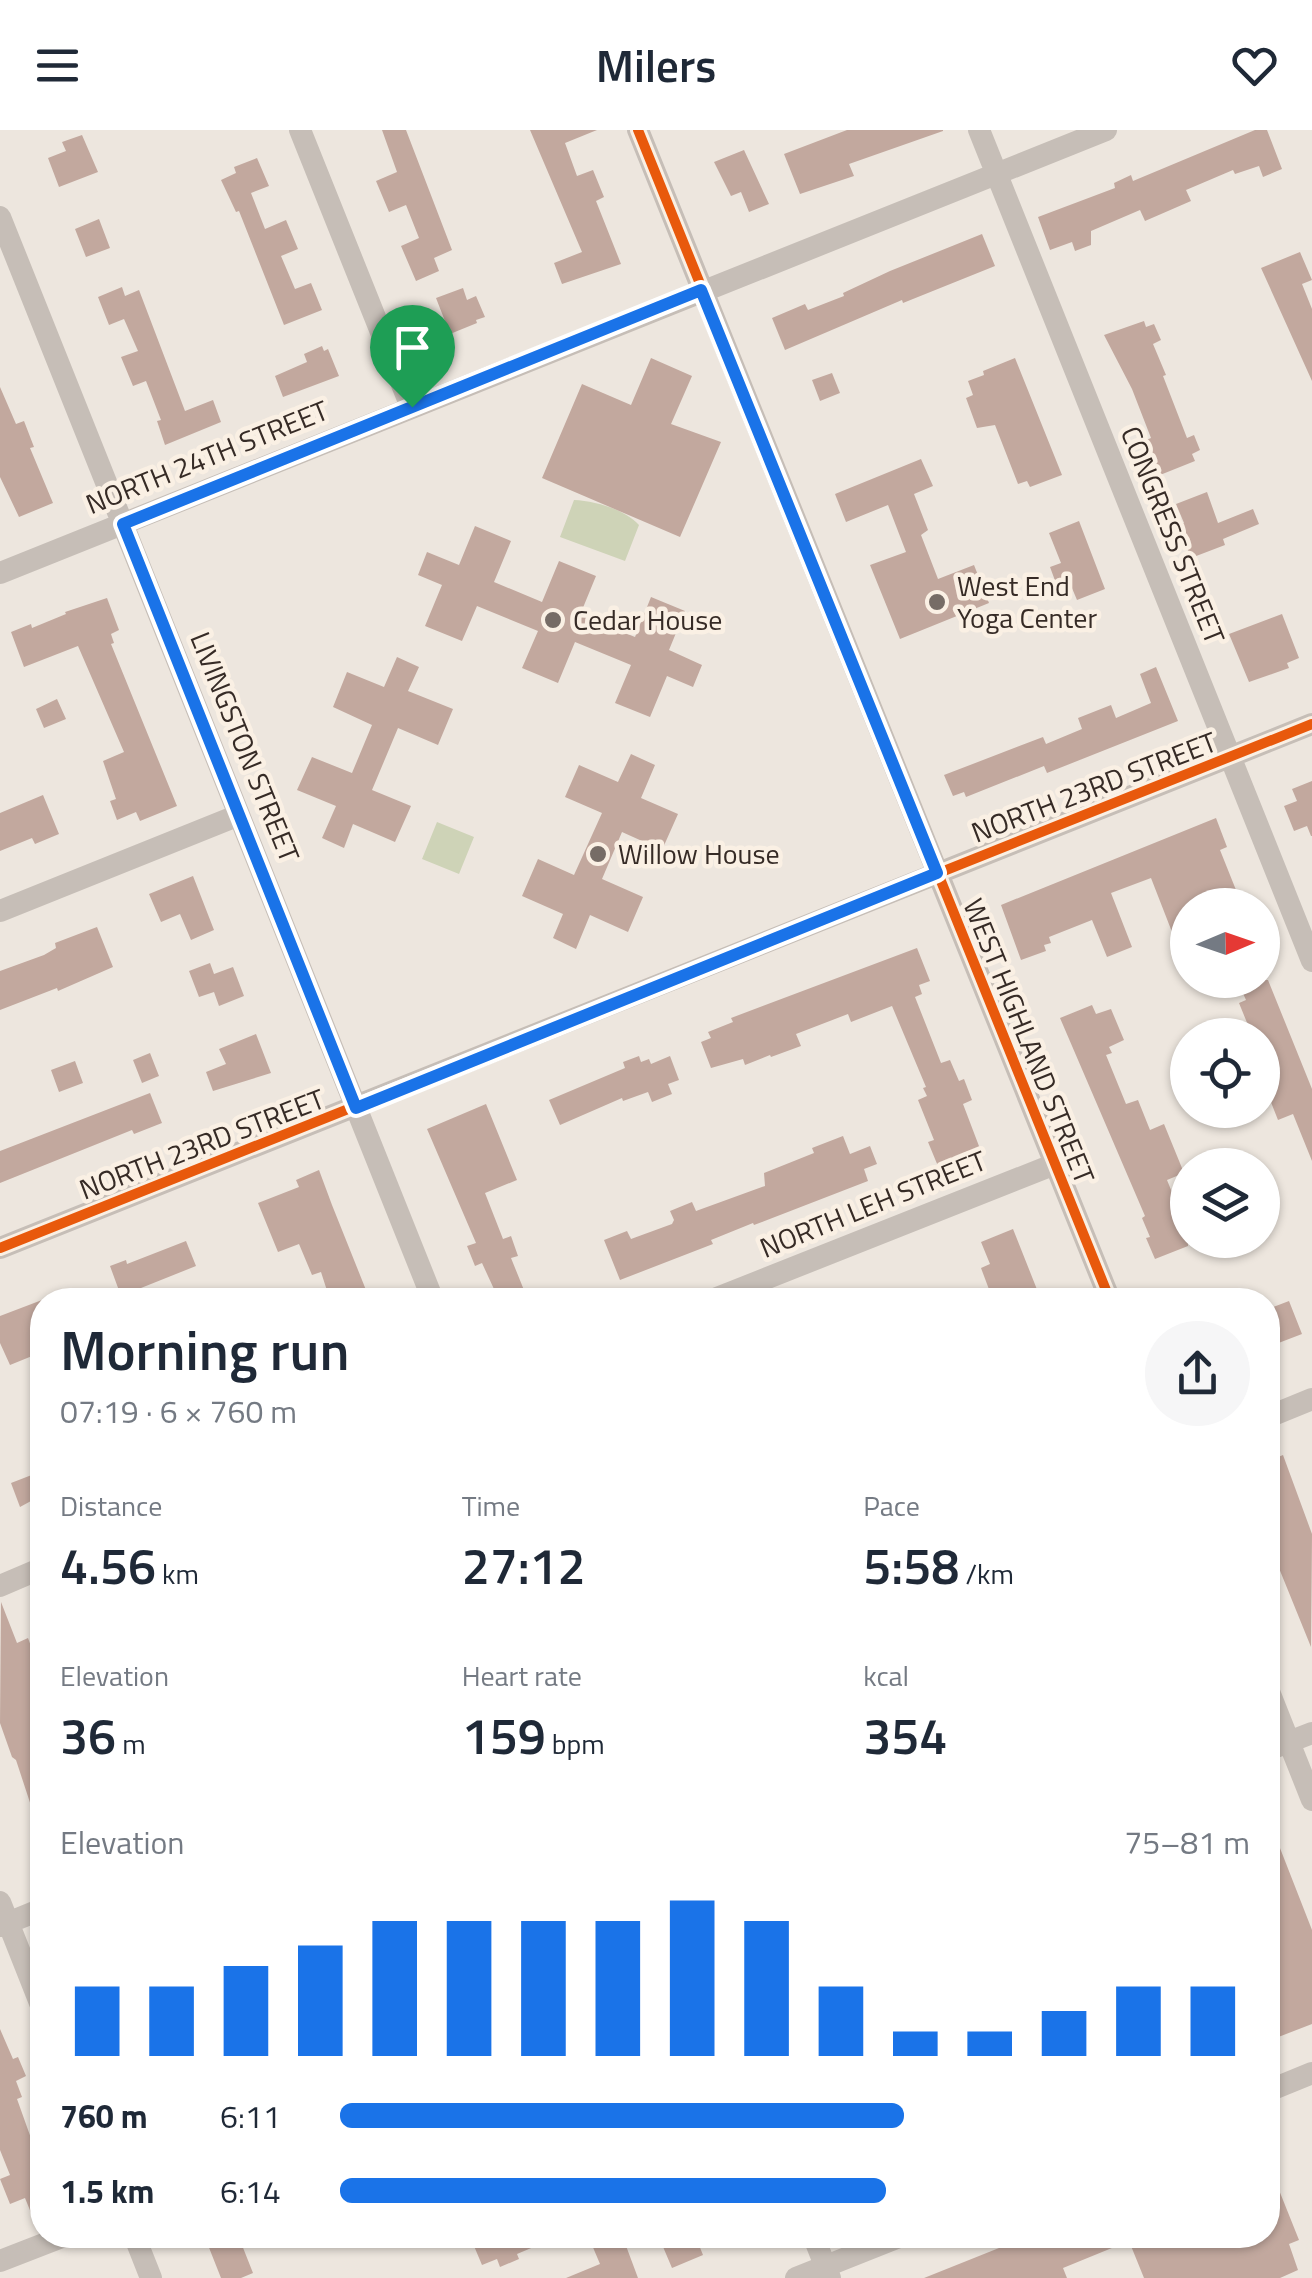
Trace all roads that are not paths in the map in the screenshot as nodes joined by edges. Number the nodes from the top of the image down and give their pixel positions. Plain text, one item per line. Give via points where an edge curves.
1 (300, 130) edge
2 (638, 130) edge
3 (979, 130) edge
4 (1106, 130) edge
5 (996, 175) junction
6 (2, 228) edge
7 (701, 290) junction
8 (412, 407) junction
9 (123, 524) junction
10 (0, 573) edge
11 (1312, 724) edge
12 (1230, 758) junction
13 (239, 815) junction
14 (937, 873) junction
15 (0, 911) edge
16 (1312, 962) edge
17 (356, 1108) junction
18 (1055, 1164) junction
19 (0, 1248) edge
20 (428, 1288) edge
21 (742, 1288) edge
22 (1105, 1288) edge
23 (1312, 1400) edge
24 (1280, 1412) edge
25 (30, 1573) edge
26 (0, 1586) edge
27 (1312, 1733) edge
28 (1280, 1745) edge
29 (1280, 1749) edge
30 (1312, 1800) edge
31 (30, 1911) edge
32 (3, 1917) edge
33 (30, 1980) edge
34 (1312, 2073) edge
35 (1280, 2085) edge
36 (35, 2248) edge
37 (139, 2248) edge
38 (818, 2248) edge
39 (877, 2248) edge
40 (0, 2262) edge
41 (828, 2272) edge
42 (151, 2278) edge
43 (796, 2278) edge

1 - 8 street
2 - 7 street, WEST HIGHLAND STREET
3 - 5 street, CONGRESS STREET
4 - 5 street, NORTH 24TH STREET
5 - 7 street, NORTH 24TH STREET
5 - 12 street, CONGRESS STREET
6 - 9 street, LIVINGSTON STREET
7 - 8 street, NORTH 24TH STREET
7 - 14 street, WEST HIGHLAND STREET
8 - 9 street, NORTH 24TH STREET
9 - 10 street, NORTH 24TH STREET
9 - 13 street, LIVINGSTON STREET
11 - 12 street, NORTH 23RD STREET
12 - 14 street, NORTH 23RD STREET
12 - 16 street, CONGRESS STREET
13 - 15 street
13 - 17 street, LIVINGSTON STREET
14 - 17 street, NORTH 23RD STREET
14 - 18 street, WEST HIGHLAND STREET
17 - 19 street, NORTH 23RD STREET
17 - 20 street, LIVINGSTON STREET
18 - 21 street, NORTH LEH STREET
18 - 22 street, WEST HIGHLAND STREET
23 - 24 street
25 - 26 street
27 - 28 street
29 - 30 street
31 - 32 street
32 - 33 street
34 - 35 street
36 - 40 street
37 - 42 street
38 - 41 street
39 - 41 street
41 - 43 street

